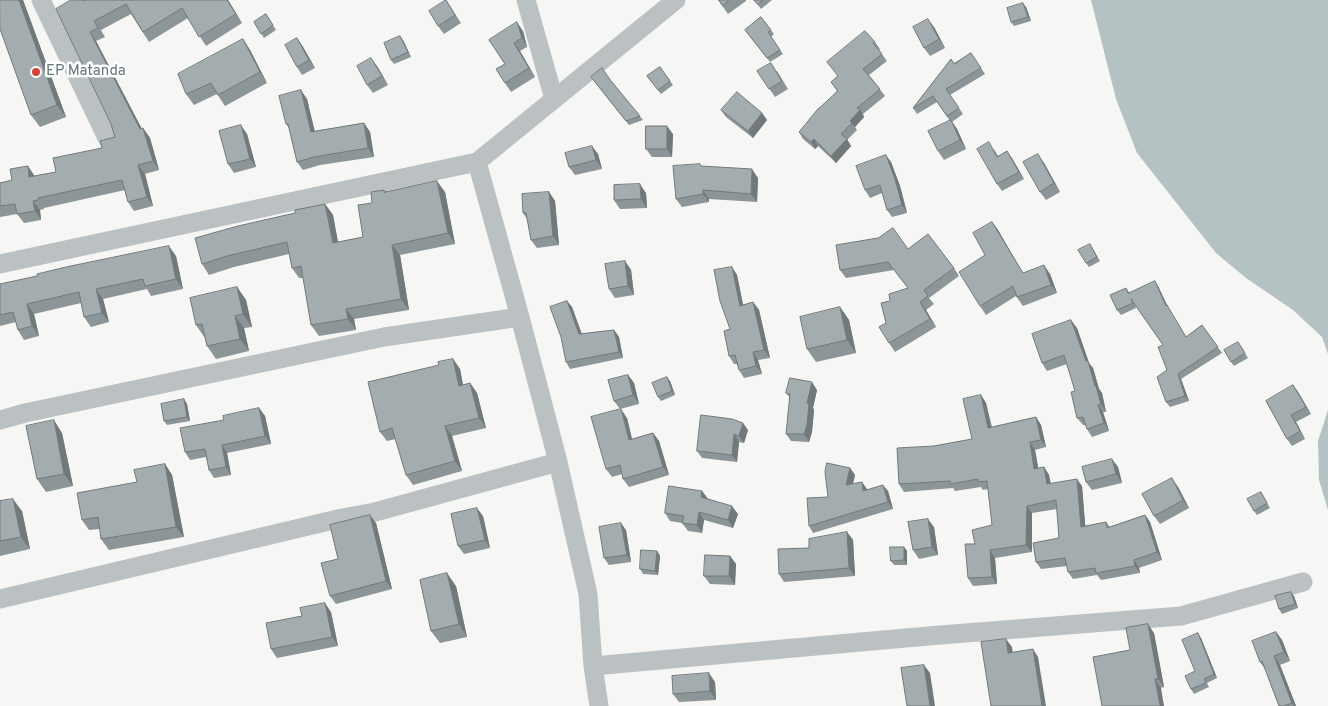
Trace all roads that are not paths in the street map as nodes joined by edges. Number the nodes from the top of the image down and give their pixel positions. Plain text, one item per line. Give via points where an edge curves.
1 (41, 0) edge
2 (526, 0) edge
3 (676, 0) edge
4 (554, 99) junction
5 (107, 138) edge
6 (477, 162) junction
7 (0, 264) edge
8 (520, 317) junction
9 (0, 420) edge
10 (558, 462) junction
11 (1303, 582) dead end
12 (0, 599) edge
13 (593, 666) junction
14 (599, 706) edge

1 - 5 street
2 - 4 street
3 - 4 street
4 - 6 street
6 - 7 street
6 - 8 street
8 - 9 street via 384,337
8 - 10 street
10 - 12 street via 375,512
10 - 13 street via 588,594
11 - 13 street via 1181,616
13 - 14 street

